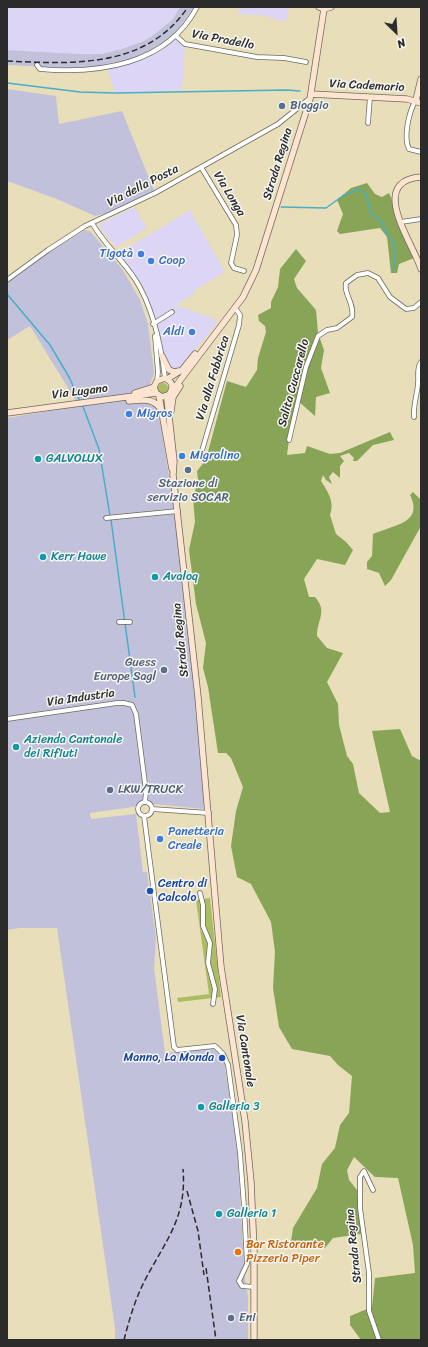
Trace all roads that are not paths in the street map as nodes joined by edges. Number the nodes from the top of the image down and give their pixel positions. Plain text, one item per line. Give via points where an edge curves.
1 (197, 7) edge
2 (331, 7) edge
3 (322, 8) edge
4 (176, 36) junction
5 (306, 62) dead end
6 (38, 65) dead end
7 (421, 79) edge
8 (310, 96) junction
9 (370, 97) junction
10 (418, 102) edge
11 (368, 123) dead end
12 (421, 152) edge
13 (200, 167) junction
14 (421, 177) edge
15 (421, 219) edge
16 (401, 222) junction
17 (92, 223) junction
18 (421, 269) edge
19 (244, 271) dead end
20 (7, 280) edge
21 (421, 302) edge
22 (235, 308) junction
23 (172, 312) dead end
24 (228, 316) junction
25 (153, 324) junction
26 (155, 330) junction
27 (218, 333) junction
28 (162, 356) junction
29 (421, 362) edge
30 (184, 367) junction
31 (166, 379) junction
32 (157, 380) junction
33 (154, 387) junction
34 (171, 392) junction
35 (158, 394) junction
36 (99, 401) junction
37 (80, 402) junction
38 (7, 413) edge
39 (163, 416) junction
40 (414, 417) dead end
41 (289, 440) dead end
42 (172, 441) junction
43 (200, 454) dead end
44 (173, 475) junction
45 (178, 511) junction
46 (106, 518) dead end
47 (120, 622) dead end
48 (129, 622) dead end
49 (7, 719) edge
50 (145, 802) junction
51 (152, 809) junction
52 (209, 813) junction
53 (144, 816) junction
54 (200, 893) dead end
55 (213, 1004) dead end
56 (373, 1190) dead end
57 (254, 1287) junction
58 (254, 1340) edge
59 (379, 1340) edge

1 - 4 street, Via Pradello
2 - 3 main road
3 - 8 main road, Strada Regina
4 - 5 street, Via Pradello via 185,44 257,57
4 - 6 street via 151,54 116,66 66,70 40,69
7 - 10 main road
8 - 9 main road, Via Cademario
8 - 13 street, Via della Posta via 278,124
8 - 22 main road, Strada Regina via 258,264
9 - 10 main road, Via Cademario
9 - 11 street
10 - 12 street via 409,112 407,143 409,149
13 - 17 street, Via della Posta via 136,203
13 - 19 street, Via Longa via 236,225 237,235 231,264 234,268
14 - 16 main road via 407,180 396,188 395,198
15 - 16 street
16 - 18 main road
17 - 20 street via 48,250
17 - 25 street via 144,295
21 - 41 street, Salita Cuccarello via 414,308 406,309 390,297 378,278 368,273 357,275 346,283 345,290 352,307 352,316 337,328 327,330 318,336 306,367
22 - 24 main road, Strada Regina
22 - 43 street, Via alla Fabbrica via 240,316 239,325
23 - 25 street
24 - 27 main road, Strada Regina
24 - 30 main road, Strada Regina
25 - 26 street
26 - 28 street
26 - 32 street
27 - 34 main road, Strada Regina
27 - 42 main road via 173,397
28 - 30 main road via 169,370 177,372
28 - 31 street
29 - 40 street via 418,367
30 - 31 main road, Strada Regina
31 - 32 main road
31 - 34 main road via 171,383
32 - 33 main road
33 - 35 main road
33 - 37 main road
34 - 35 main road via 165,396
34 - 42 main road, Strada Regina via 167,401
35 - 36 main road, Via Lugano
35 - 39 main road
36 - 37 main road, Via Lugano
36 - 39 main road via 149,400 157,404
37 - 38 main road, Via Lugano
39 - 44 main road
42 - 44 main road, Strada Regina
44 - 45 main road, Strada Regina
45 - 46 street
45 - 52 main road, Strada Regina
47 - 48 street
49 - 50 street, Via Industria via 117,703 132,706 136,714 146,791
50 - 51 street via 151,805
50 - 53 street via 139,805 138,809
51 - 52 street
51 - 53 street via 149,815
52 - 57 main road, Via Cantonale via 222,967 251,1174
53 - 57 street via 173,1046 177,1050 215,1046 223,1054 228,1065 240,1153 247,1264 239,1281 242,1286
54 - 55 street via 203,926 210,943 208,963 214,989
56 - 59 street, Strada Regina via 364,1171 360,1177 360,1208 369,1273 369,1311
57 - 58 main road, Via Cantonale

